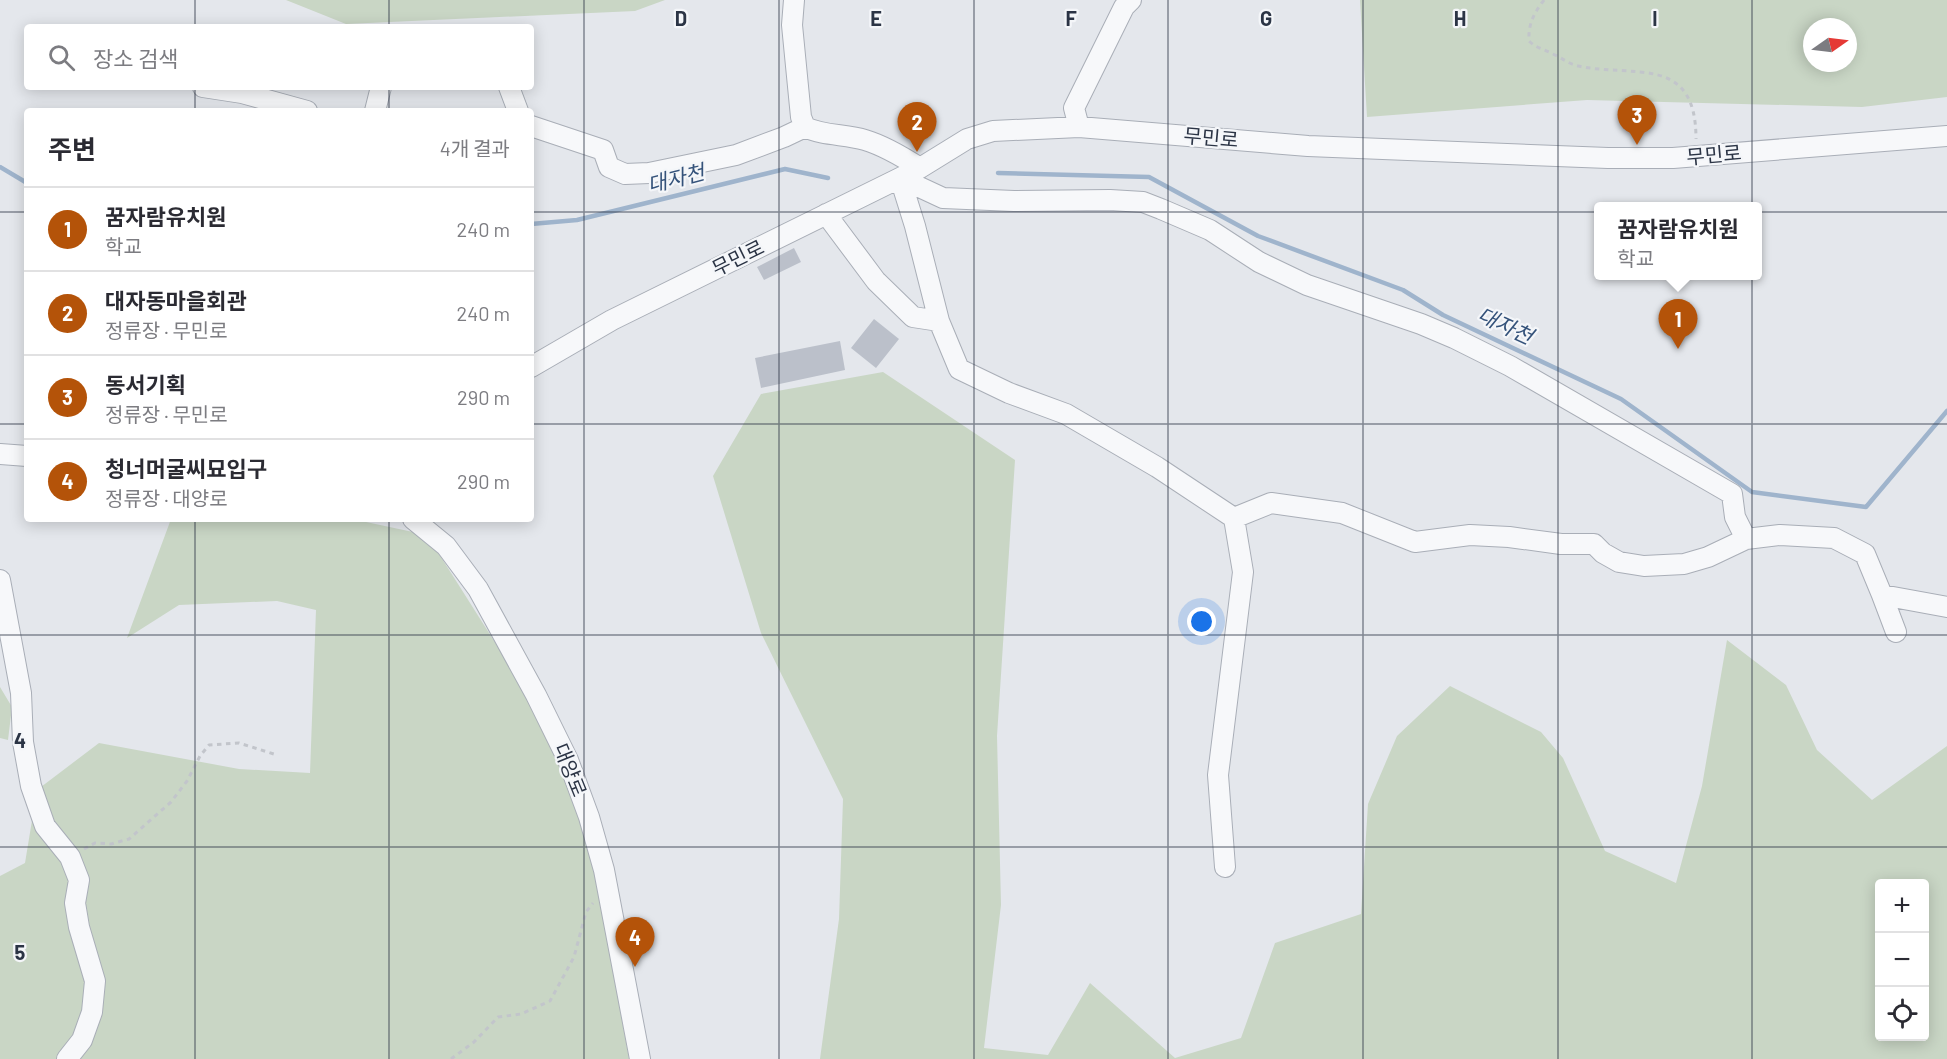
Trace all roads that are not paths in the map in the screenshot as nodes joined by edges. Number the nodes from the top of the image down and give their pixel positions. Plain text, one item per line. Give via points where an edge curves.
1 (794, 0) edge
2 (1131, 0) edge
3 (222, 90) edge
4 (380, 90) edge
5 (510, 90) edge
6 (296, 108) edge
7 (376, 108) edge
8 (517, 108) edge
9 (534, 127) edge
10 (805, 127) junction
11 (1079, 128) junction
12 (1947, 136) edge
13 (920, 168) junction
14 (900, 178) junction
15 (826, 214) junction
16 (939, 321) junction
17 (534, 365) edge
18 (0, 454) edge
19 (24, 456) edge
20 (1234, 518) junction
21 (417, 522) edge
22 (1746, 539) junction
23 (0, 580) edge
24 (1882, 595) junction
25 (1947, 607) edge
26 (1896, 632) dead end
27 (1225, 867) dead end
28 (67, 1059) edge
29 (640, 1059) edge

1 - 10 street via 792,25
2 - 11 street via 1074,108
3 - 6 street
4 - 7 street
5 - 8 street
9 - 10 street via 603,150 609,167 625,174 649,173 736,154
10 - 13 street via 867,140
11 - 12 street, 무민로 via 1308,146 1608,158 1673,158
11 - 13 street, 무민로 via 993,131 967,139
13 - 14 street, 무민로
14 - 15 street, 무민로
14 - 16 street
14 - 22 street via 943,198 1110,200 1143,202 1161,209 1210,230 1259,262 1307,285 1420,324 1510,366 1732,494 1735,517
15 - 16 street via 876,281 913,317
15 - 17 street, 무민로 via 612,320
16 - 20 street via 959,369 1066,414
18 - 19 street
20 - 22 street via 1271,503 1342,513 1416,542 1470,535 1594,544 1619,562 1644,566 1684,564
20 - 27 street via 1243,572 1218,775
21 - 29 street, 대양로 via 446,546 478,589 536,694 575,779 607,887
22 - 24 street via 1780,535 1834,538 1865,554
23 - 28 street via 21,693 23,742 32,786 45,826 70,857 79,880 75,903 95,981 92,1012 82,1040
24 - 25 street
24 - 26 street

